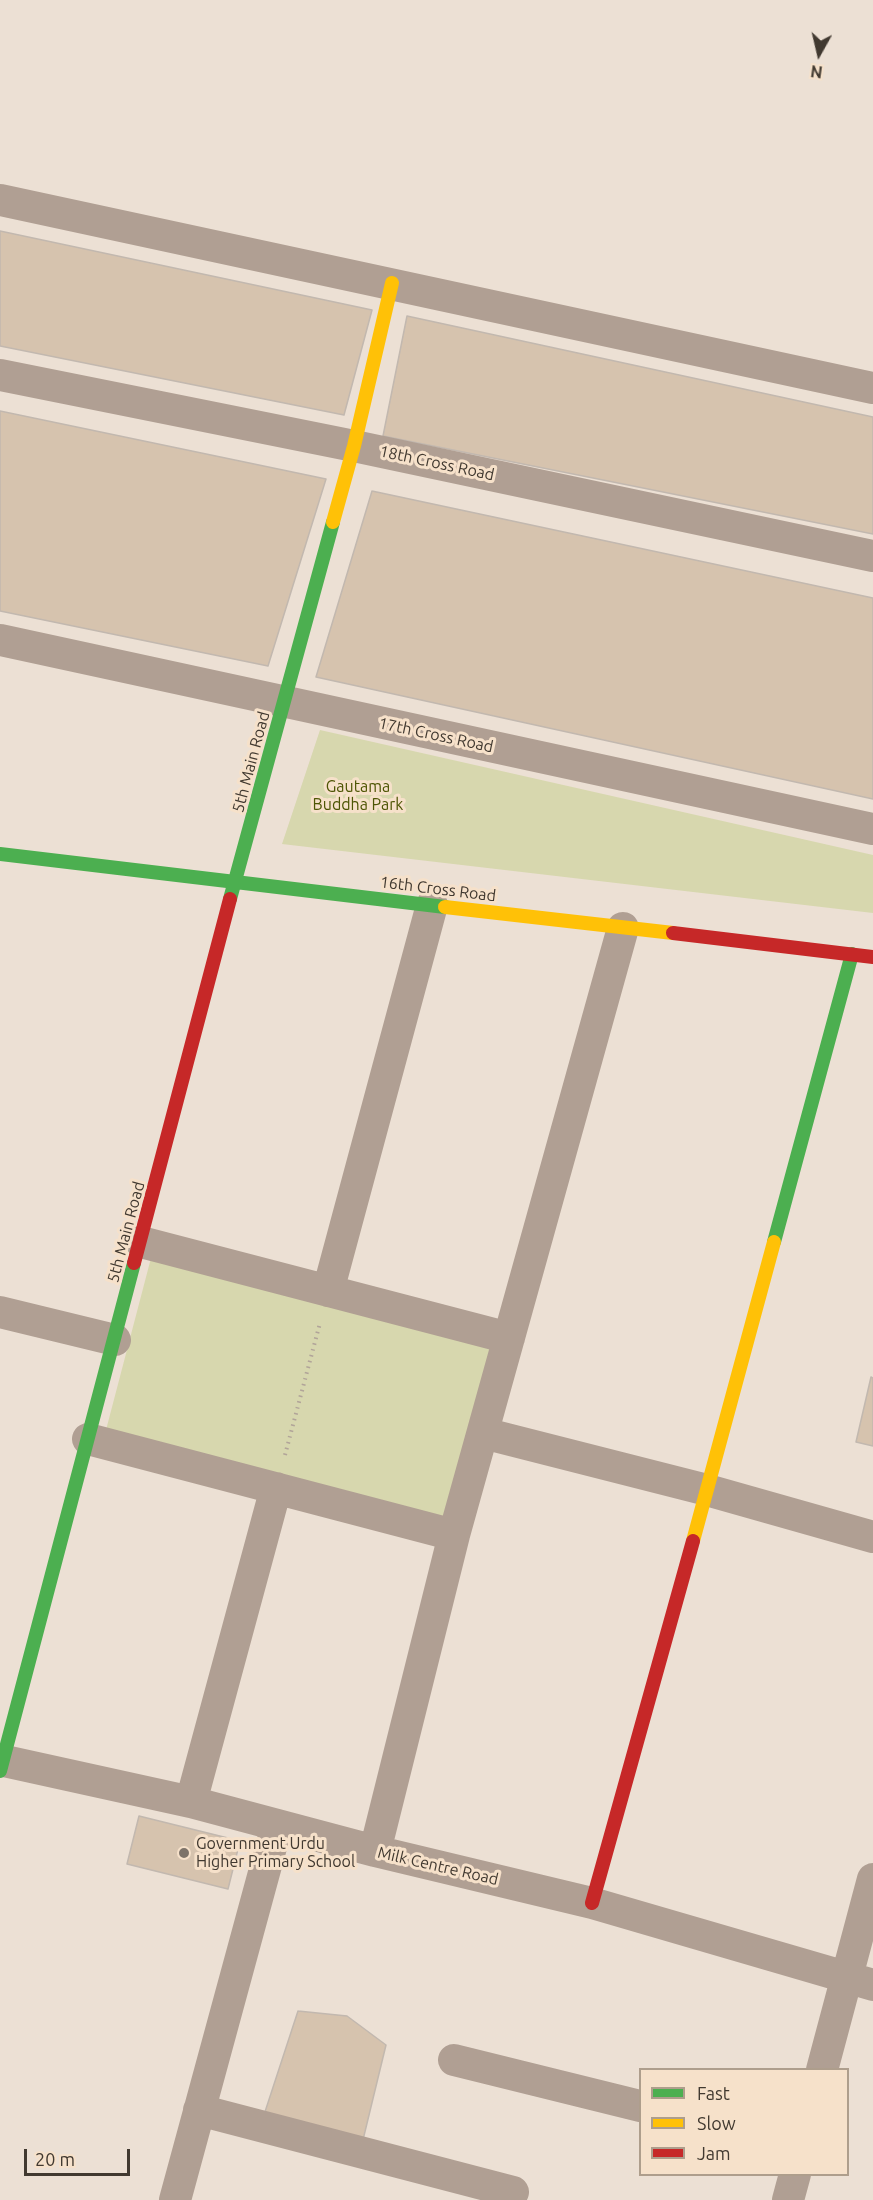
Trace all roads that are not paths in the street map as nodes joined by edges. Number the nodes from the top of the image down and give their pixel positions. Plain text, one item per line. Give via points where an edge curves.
1 (0, 200) edge
2 (392, 283) junction
3 (0, 375) edge
4 (873, 388) edge
5 (354, 446) junction
6 (873, 556) edge
7 (0, 640) edge
8 (284, 702) junction
9 (873, 830) edge
10 (0, 854) edge
11 (235, 882) junction
12 (432, 905) junction
13 (623, 928) junction
14 (852, 954) junction
15 (873, 957) edge
16 (141, 1242) junction
17 (328, 1291) junction
18 (0, 1312) edge
19 (509, 1338) junction
20 (115, 1340) junction
21 (483, 1433) junction
22 (88, 1439) junction
23 (276, 1488) junction
24 (707, 1490) junction
25 (454, 1535) junction
26 (873, 1537) edge
27 (1, 1764) edge
28 (191, 1802) junction
29 (277, 1825) junction
30 (375, 1851) junction
31 (873, 1879) edge
32 (592, 1903) junction
33 (860, 1981) edge
34 (454, 2060) dead end
35 (823, 2068) edge
36 (639, 2106) edge
37 (199, 2110) junction
38 (795, 2176) edge
39 (513, 2192) dead end
40 (175, 2200) edge
41 (788, 2200) edge

1 - 2 street
2 - 4 street
2 - 5 street, 5th Main Road
3 - 5 street, 18th Cross Road
5 - 6 street, 18th Cross Road
5 - 8 street, 5th Main Road
7 - 8 street, 17th Cross Road
8 - 9 street, 17th Cross Road
8 - 11 street, 5th Main Road
10 - 11 street, 16th Cross Road
11 - 12 street, 16th Cross Road
11 - 16 street, 5th Main Road
12 - 13 street, 16th Cross Road
12 - 17 street
13 - 14 street, 16th Cross Road
13 - 19 street
14 - 15 street, 16th Cross Road
14 - 24 street
16 - 17 street
16 - 20 street, 5th Main Road
17 - 19 street
18 - 20 street
19 - 21 street
20 - 22 street, 5th Main Road
21 - 24 street
21 - 25 street
22 - 23 street
22 - 27 street, 5th Main Road
23 - 25 street
23 - 28 street
24 - 26 street
24 - 32 street
25 - 30 street
27 - 28 street, Milk Centre Road
28 - 29 street, Milk Centre Road
29 - 30 street, Milk Centre Road
29 - 37 street
30 - 32 street, Milk Centre Road
31 - 33 street
32 - 33 street, Milk Centre Road
33 - 35 street
34 - 36 street
37 - 39 street
37 - 40 street
38 - 41 street

